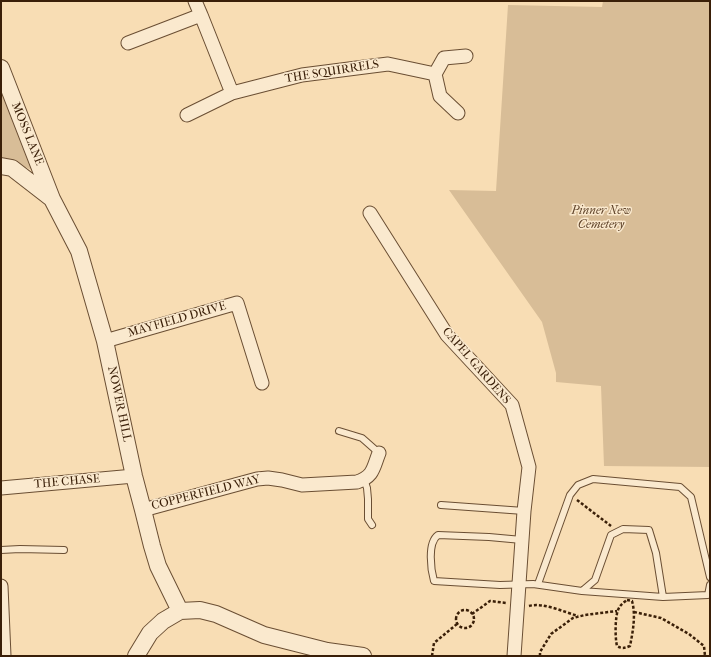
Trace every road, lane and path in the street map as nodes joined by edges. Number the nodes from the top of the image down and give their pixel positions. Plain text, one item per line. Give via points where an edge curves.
1 (195, 1) edge
2 (201, 15) junction
3 (128, 43) dead end
4 (466, 56) dead end
5 (2, 74) edge
6 (435, 74) junction
7 (232, 93) junction
8 (458, 113) dead end
9 (187, 114) dead end
10 (1, 166) edge
11 (52, 199) junction
12 (370, 213) dead end
13 (105, 341) junction
14 (262, 383) dead end
15 (339, 431) dead end
16 (379, 453) joint
17 (134, 476) junction
18 (364, 479) junction
19 (1, 488) edge
20 (571, 494) junction
21 (441, 505) dead end
22 (143, 510) junction
23 (524, 511) junction
24 (372, 525) dead end
25 (618, 532) junction
26 (522, 540) junction
27 (1, 550) edge
28 (64, 550) dead end
29 (710, 577) edge
30 (520, 583) junction
31 (538, 584) junction
32 (710, 585) edge
33 (1, 586) edge
34 (582, 591) junction
35 (663, 597) junction
36 (518, 606) junction
37 (180, 611) junction
38 (617, 611) junction
39 (634, 612) junction
40 (472, 614) junction
41 (578, 617) junction
42 (458, 624) junction
43 (4, 656) edge
44 (136, 656) edge
45 (362, 656) edge
46 (432, 656) edge
47 (514, 656) edge
48 (540, 656) edge
49 (705, 656) edge

1 - 2 street
2 - 3 street
2 - 7 street
4 - 6 street via 444,58
5 - 11 street, MOSS LANE
6 - 7 street, THE SQUIRRELS via 388,64 302,75
6 - 8 street via 440,96
7 - 9 street, THE SQUIRRELS
10 - 11 street via 12,168
11 - 13 street, NOWER HILL via 79,251
12 - 23 street, CAPEL GARDENS via 447,335 512,405 529,467
13 - 14 street, MAYFIELD DRIVE via 236,303
13 - 17 street, NOWER HILL
15 - 16 lane via 362,438
16 - 18 street via 370,474
17 - 19 street, THE CHASE
17 - 22 street, NOWER HILL
18 - 22 street, COPPERFIELD WAY via 357,482 302,485 268,478 257,479
18 - 24 lane via 367,488 368,519
20 - 25 path
20 - 29 lane via 578,485 593,479 680,487 691,497
20 - 31 lane
21 - 23 lane
22 - 37 street, NOWER HILL via 158,566
23 - 26 street, CAPEL GARDENS
25 - 34 lane via 611,536 595,580
25 - 35 lane via 623,529 649,530
26 - 30 street, CAPEL GARDENS
26 - 30 lane via 438,536 433,541 431,554 434,581 500,585
27 - 28 lane
30 - 31 lane
30 - 36 street, CAPEL GARDENS
31 - 34 lane
32 - 35 lane via 708,595
33 - 43 street
34 - 35 lane
36 - 40 path via 490,601
36 - 41 path via 538,604
36 - 47 street, CAPEL GARDENS
37 - 44 street via 150,633
37 - 45 street via 200,610 216,614 264,635 327,651
38 - 39 path via 627,600 632,601
38 - 39 path via 615,638 617,646 621,648 630,646
38 - 41 path
39 - 49 path via 661,618 689,634 704,646
40 - 42 path via 465,610 460,612 456,619
40 - 42 path via 474,620 471,625 462,628
41 - 48 path via 551,634
42 - 46 path via 434,643

